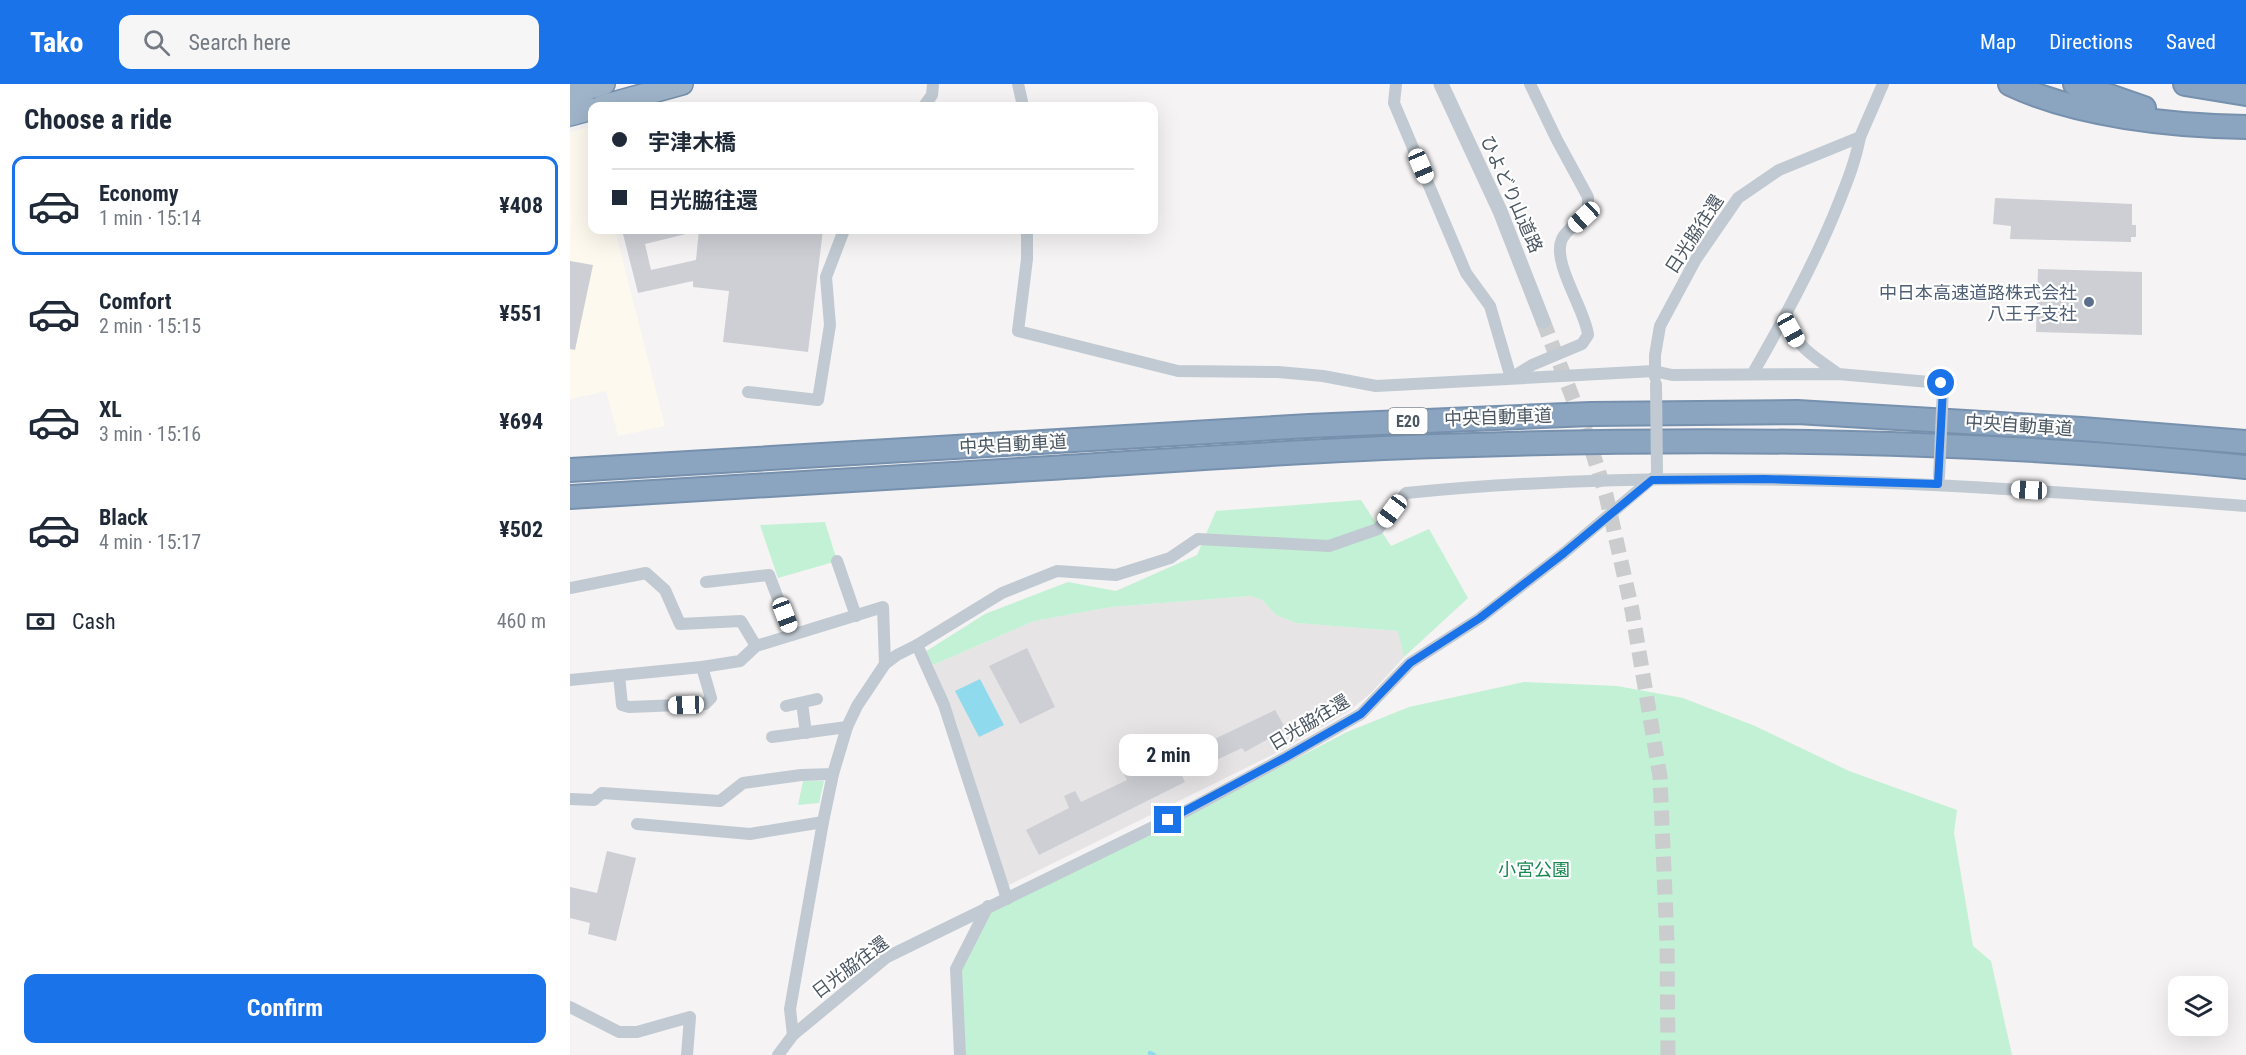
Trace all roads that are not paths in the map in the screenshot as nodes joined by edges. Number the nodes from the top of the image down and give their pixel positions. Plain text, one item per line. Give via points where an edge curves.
1 (604, 84) edge
2 (682, 84) edge
3 (933, 84) edge
4 (1018, 84) edge
5 (1396, 84) edge
6 (1441, 84) edge
7 (1530, 84) edge
8 (1883, 84) edge
9 (2010, 84) edge
10 (2075, 84) edge
11 (2185, 84) edge
12 (570, 94) edge
13 (2246, 94) edge
14 (617, 102) edge
15 (927, 102) edge
16 (1022, 102) edge
17 (588, 110) edge
18 (570, 116) edge
19 (2198, 126) junction
20 (2246, 127) edge
21 (1860, 137) junction
22 (2246, 140) edge
23 (842, 234) edge
24 (1027, 234) edge
25 (1787, 314) junction
26 (1544, 321) tunnel mouth
27 (1753, 374) junction
28 (1838, 374) junction
29 (1511, 378) junction
30 (1655, 378) junction
31 (748, 392) dead end
32 (1954, 421) junction
33 (2246, 426) edge
34 (2246, 442) edge
35 (2246, 467) edge
36 (570, 470) edge
37 (1654, 476) junction
38 (1938, 481) junction
39 (570, 497) edge
40 (2246, 506) edge
41 (837, 561) dead end
42 (706, 582) dead end
43 (570, 588) edge
44 (856, 616) junction
45 (792, 635) junction
46 (917, 645) junction
47 (756, 646) junction
48 (885, 664) junction
49 (702, 667) junction
50 (619, 675) junction
51 (570, 680) edge
52 (818, 699) dead end
53 (801, 703) junction
54 (786, 706) dead end
55 (847, 727) junction
56 (806, 733) junction
57 (772, 737) dead end
58 (833, 774) junction
59 (570, 799) edge
60 (823, 822) junction
61 (637, 824) dead end
62 (1007, 899) junction
63 (988, 906) junction
64 (570, 1007) edge
65 (793, 1035) junction
66 (781, 1054) edge
67 (687, 1055) edge
68 (960, 1055) edge

1 - 12 highway
2 - 14 highway
3 - 15 street
4 - 16 street
5 - 29 street via 1394,103 1466,273 1490,306
6 - 26 street, ひよどり山道路 via 1500,211
7 - 29 street via 1588,197 1588,211 1561,244 1563,270 1588,335 1582,344 1532,364
8 - 21 street
9 - 19 highway via 2088,110
10 - 19 highway
11 - 13 highway
17 - 18 highway
19 - 20 highway
19 - 22 highway
21 - 25 street via 1856,159 1822,245
21 - 30 street, 日光脇往還 via 1779,170 1738,198 1696,259 1666,314 1657,338
23 - 31 street via 826,277 830,325 818,400
24 - 29 street via 1018,331 1178,371 1278,372 1376,386
25 - 27 street
25 - 28 street via 1798,342
27 - 28 street
27 - 30 street
28 - 38 street, bridge via 1941,383
29 - 30 street
30 - 37 street, 日光脇往還, bridge
32 - 33 highway
32 - 34 highway, 中央自動車道 / E20
32 - 36 highway, 中央自動車道 / E20 via 1797,412 1591,414 1309,426
35 - 39 highway, 中央自動車道 / E20 via 2079,452 1909,444 1570,442 1314,452
37 - 38 street
37 - 46 street via 1406,493 1378,529 1329,546 1198,539 1170,558 1116,575 1057,571 1002,593
37 - 62 street, 日光脇往還 via 1480,618 1410,663 1361,714 1188,810
38 - 40 street
41 - 44 street
42 - 45 street via 769,575
43 - 47 street via 646,573 665,590 680,624 741,621
44 - 45 street
44 - 48 street via 883,607
45 - 47 street
46 - 48 street
46 - 62 street via 944,705
47 - 49 street via 740,661
48 - 55 street
49 - 50 street
49 - 50 street via 711,698 705,704 622,705
50 - 51 street
52 - 53 street
53 - 54 street
53 - 56 street
55 - 56 street
55 - 58 street
56 - 57 street
58 - 59 street via 743,783 720,801 602,793 594,800
58 - 60 street
60 - 61 street via 750,834
60 - 65 street via 790,1009
62 - 63 street, 日光脇往還
63 - 65 street, 日光脇往還 via 887,957
63 - 68 street via 956,969
64 - 67 street via 619,1032 637,1032 690,1017
65 - 66 street, 日光脇往還

